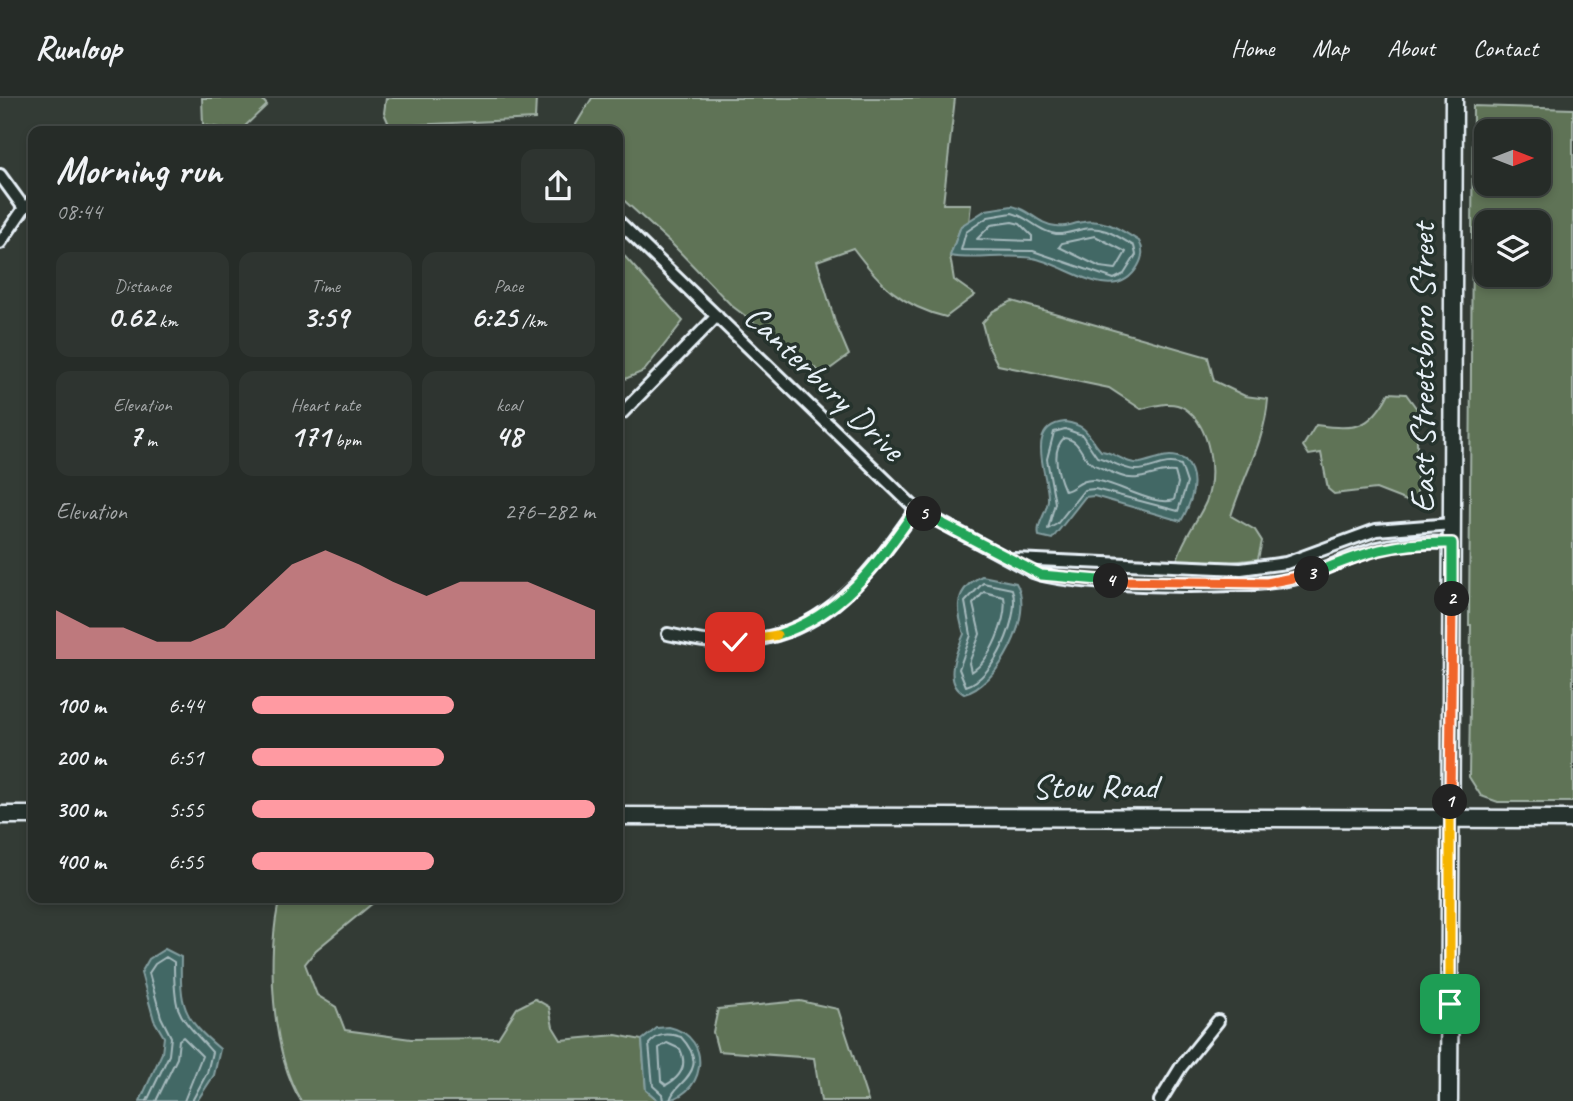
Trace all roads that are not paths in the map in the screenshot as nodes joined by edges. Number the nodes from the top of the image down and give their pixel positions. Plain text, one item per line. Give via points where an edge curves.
1 (1454, 98) edge
2 (0, 175) edge
3 (28, 205) edge
4 (24, 208) junction
5 (623, 226) edge
6 (0, 243) edge
7 (717, 316) junction
8 (623, 412) edge
9 (916, 509) junction
10 (1452, 524) junction
11 (1452, 543) junction
12 (1013, 559) junction
13 (1094, 564) junction
14 (1168, 567) junction
15 (1252, 568) junction
16 (1093, 580) junction
17 (1167, 583) junction
18 (1252, 583) junction
19 (668, 634) dead end
20 (0, 815) edge
21 (28, 815) edge
22 (623, 816) edge
23 (1450, 818) junction
24 (1573, 818) edge
25 (1218, 1021) dead end
26 (1160, 1101) edge
27 (1449, 1101) edge

1 - 10 main road, East Streetsboro Street
2 - 4 street
3 - 4 street
4 - 6 street
5 - 7 street, Canterbury Drive
7 - 8 street
7 - 9 street, Canterbury Drive
9 - 12 street, Canterbury Drive
9 - 19 street via 863,581 838,604 800,627 735,642
10 - 11 main road, East Streetsboro Street
10 - 15 street, Canterbury Drive via 1376,530 1286,563
11 - 18 street, Canterbury Drive via 1380,547 1312,573
11 - 23 main road, East Streetsboro Street
12 - 13 street, Canterbury Drive
12 - 16 street, Canterbury Drive via 1041,575
13 - 14 street, Canterbury Drive
13 - 16 street
14 - 15 street, Canterbury Drive
14 - 17 street
15 - 18 street
16 - 17 street, Canterbury Drive
17 - 18 street, Canterbury Drive
20 - 21 main road
22 - 23 main road, Stow Road
23 - 24 main road, Stow Road
23 - 27 main road, East Streetsboro Street
25 - 26 street

